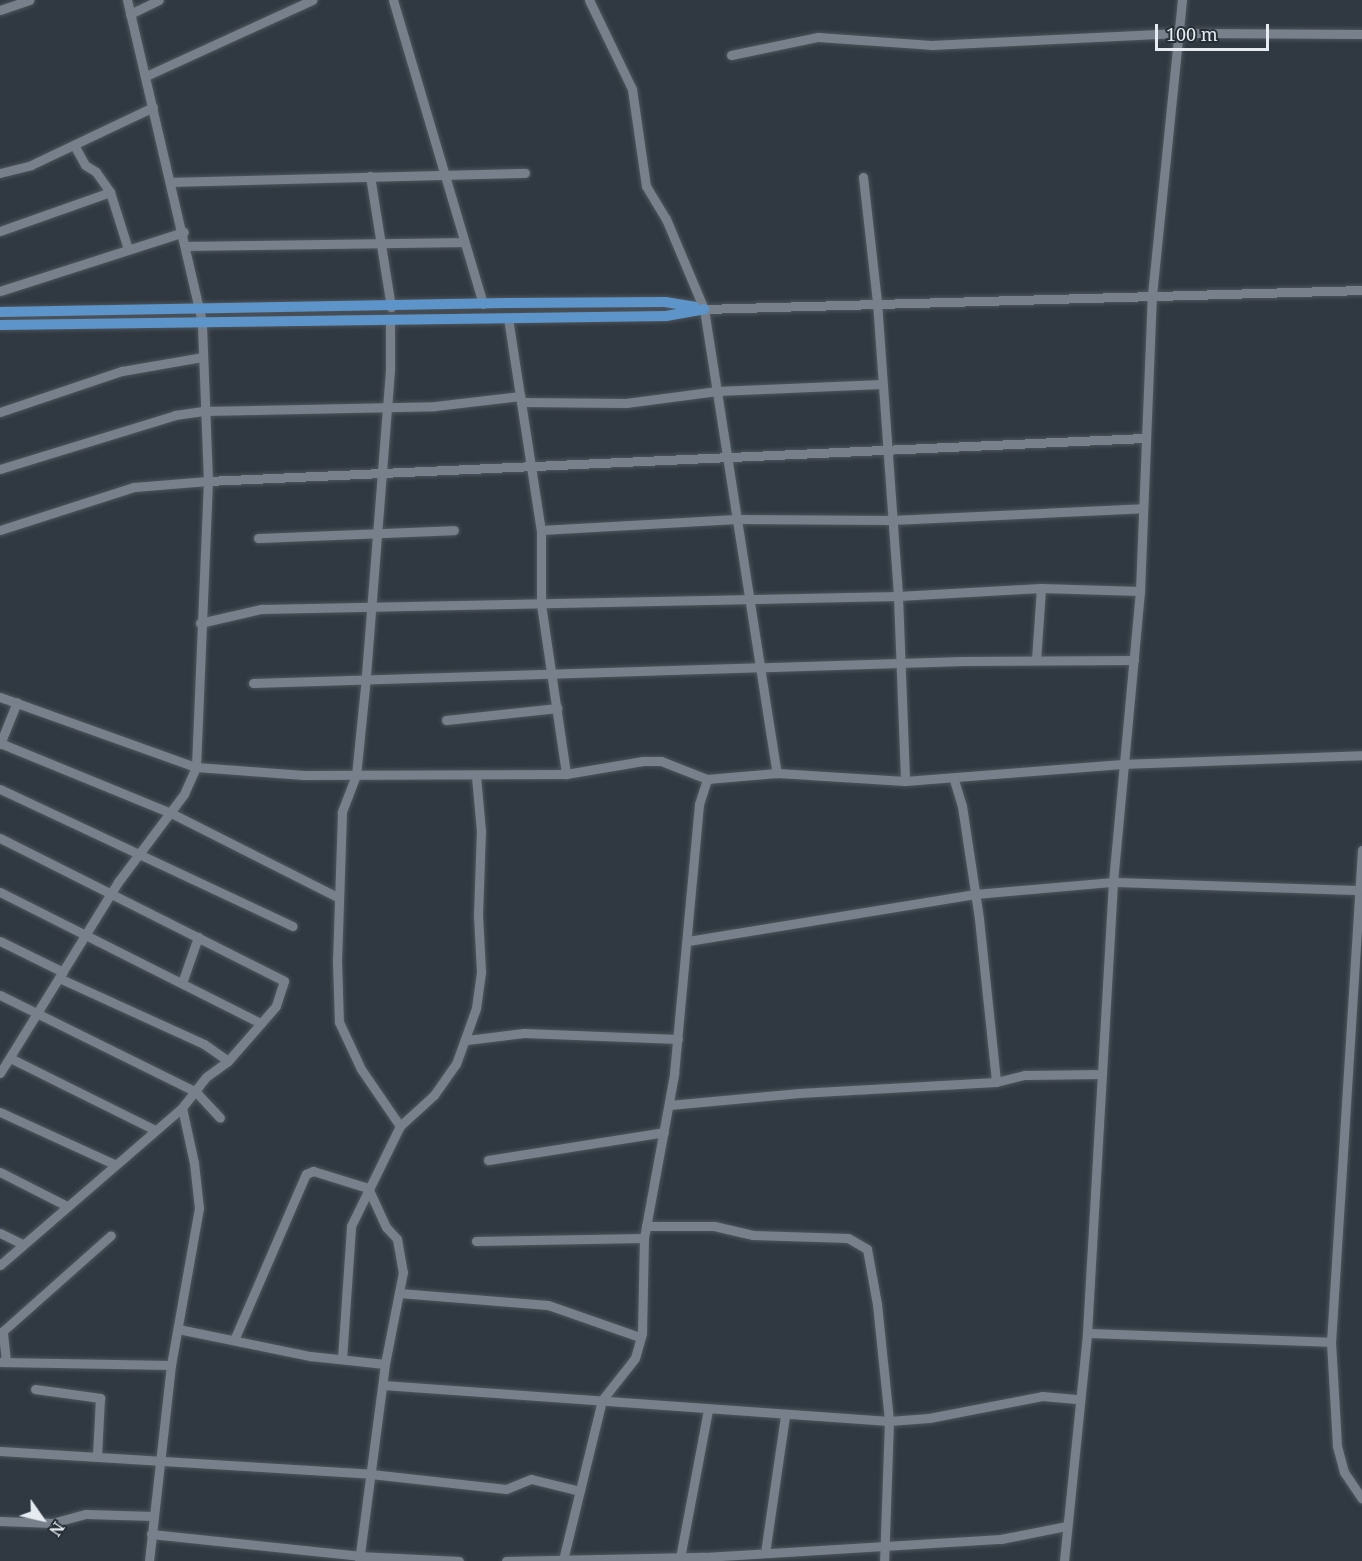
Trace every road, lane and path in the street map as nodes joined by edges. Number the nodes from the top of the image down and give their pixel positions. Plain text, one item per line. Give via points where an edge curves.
1 (29, 0) edge
2 (127, 0) edge
3 (159, 0) edge
4 (312, 0) edge
5 (393, 0) edge
6 (589, 0) edge
7 (1182, 0) edge
8 (0, 10) edge
9 (130, 14) junction
10 (1179, 33) junction
11 (1362, 34) edge
12 (731, 55) dead end
13 (146, 76) junction
14 (153, 107) junction
15 (74, 145) junction
16 (0, 173) edge
17 (525, 173) dead end
18 (445, 174) junction
19 (370, 176) junction
20 (863, 177) dead end
21 (172, 182) junction
22 (110, 192) junction
23 (0, 231) edge
24 (184, 232) junction
25 (379, 241) junction
26 (464, 242) junction
27 (186, 246) junction
28 (128, 249) junction
29 (1362, 290) edge
30 (0, 291) edge
31 (1152, 295) junction
32 (877, 302) junction
33 (483, 304) junction
34 (391, 307) junction
35 (201, 308) junction
36 (704, 309) junction
37 (0, 312) edge
38 (508, 318) junction
39 (390, 321) junction
40 (202, 322) junction
41 (0, 325) edge
42 (202, 357) junction
43 (882, 384) junction
44 (717, 391) junction
45 (520, 399) junction
46 (387, 405) junction
47 (205, 411) junction
48 (0, 412) edge
49 (1145, 438) junction
50 (887, 448) junction
51 (727, 456) junction
52 (532, 465) junction
53 (0, 469) edge
54 (381, 473) junction
55 (208, 481) junction
56 (1143, 508) junction
57 (737, 519) junction
58 (892, 520) junction
59 (454, 530) dead end
60 (540, 530) junction
61 (0, 531) edge
62 (377, 532) junction
63 (258, 538) dead end
64 (1041, 588) junction
65 (1140, 591) junction
66 (749, 596) junction
67 (898, 596) junction
68 (541, 604) junction
69 (370, 608) junction
70 (200, 623) junction
71 (1036, 660) junction
72 (1134, 660) junction
73 (901, 665) junction
74 (760, 667) junction
75 (552, 674) junction
76 (366, 677) junction
77 (253, 683) dead end
78 (0, 697) edge
79 (17, 702) junction
80 (557, 708) junction
81 (446, 720) dead end
82 (0, 743) edge
83 (1362, 756) edge
84 (1122, 764) junction
85 (195, 767) junction
86 (777, 773) junction
87 (566, 774) junction
88 (356, 775) junction
89 (476, 776) junction
90 (707, 779) junction
91 (954, 780) junction
92 (905, 781) junction
93 (0, 789) edge
94 (171, 813) junction
95 (0, 838) edge
96 (1362, 850) edge
97 (141, 852) junction
98 (1113, 882) junction
99 (1359, 890) junction
100 (0, 892) edge
101 (111, 893) junction
102 (975, 894) junction
103 (339, 898) junction
104 (293, 926) dead end
105 (86, 934) junction
106 (198, 937) junction
107 (0, 941) edge
108 (688, 941) junction
109 (61, 975) junction
110 (182, 983) junction
111 (0, 995) edge
112 (37, 1013) junction
113 (261, 1023) junction
114 (678, 1039) junction
115 (466, 1040) junction
116 (10, 1058) junction
117 (228, 1061) junction
118 (0, 1073) edge
119 (1102, 1074) junction
120 (996, 1082) junction
121 (196, 1092) junction
122 (669, 1105) junction
123 (182, 1108) junction
124 (0, 1112) edge
125 (220, 1118) dead end
126 (400, 1126) junction
127 (155, 1130) junction
128 (664, 1132) junction
129 (488, 1160) dead end
130 (114, 1164) junction
131 (0, 1172) edge
132 (368, 1188) junction
133 (67, 1206) junction
134 (646, 1226) junction
135 (0, 1233) edge
136 (111, 1235) dead end
137 (644, 1238) junction
138 (476, 1241) dead end
139 (23, 1245) junction
140 (0, 1265) edge
141 (399, 1293) junction
142 (178, 1329) junction
143 (1087, 1333) junction
144 (640, 1337) junction
145 (234, 1340) junction
146 (1331, 1342) junction
147 (342, 1359) junction
148 (3, 1362) edge
149 (386, 1364) junction
150 (171, 1365) junction
151 (383, 1384) junction
152 (35, 1389) dead end
153 (1079, 1399) junction
154 (602, 1400) junction
155 (708, 1410) junction
156 (785, 1416) junction
157 (889, 1421) junction
158 (0, 1451) edge
159 (97, 1455) junction
160 (160, 1458) junction
161 (370, 1474) junction
162 (580, 1491) junction
163 (1362, 1499) edge
164 (153, 1516) junction
165 (0, 1521) edge
166 (1066, 1526) junction
167 (151, 1534) junction
168 (884, 1544) junction
169 (765, 1553) junction
170 (680, 1557) junction
171 (359, 1559) edge
172 (563, 1560) edge
173 (149, 1561) edge
174 (459, 1561) edge
175 (506, 1561) edge
176 (884, 1561) edge
177 (1064, 1561) edge

1 - 8 street
2 - 9 street
3 - 9 street
4 - 13 street
5 - 18 street
6 - 36 street via 632,89 646,186 666,219
7 - 10 street
9 - 13 street
10 - 11 street
10 - 12 street via 931,45 818,37
10 - 31 street
13 - 14 street
14 - 15 street
14 - 21 street
15 - 16 street via 31,165
15 - 22 street via 85,165 96,172
17 - 18 street
18 - 19 street
18 - 26 street
19 - 21 street
19 - 25 street
20 - 32 street
21 - 24 street
22 - 23 street
22 - 28 street
24 - 27 street
24 - 28 street
25 - 26 street
25 - 27 street
25 - 34 street
26 - 33 street
27 - 35 street
28 - 30 street
29 - 31 street
31 - 32 street
31 - 49 street
32 - 36 street
32 - 43 street
33 - 34 main road
33 - 36 main road via 665,302
34 - 35 main road
35 - 37 main road
35 - 40 street
36 - 38 main road via 666,316
36 - 44 street
38 - 39 main road
38 - 45 street
39 - 40 main road
39 - 46 street
40 - 41 main road
40 - 42 street
42 - 47 street
42 - 48 street via 122,371
43 - 44 street
43 - 50 street
44 - 45 street via 626,403
44 - 51 street
45 - 46 street via 435,406
45 - 52 street
46 - 47 street
46 - 54 street
47 - 53 street via 175,415
47 - 55 street
49 - 50 street
49 - 56 street
50 - 51 street
50 - 58 street
51 - 52 street
51 - 57 street
52 - 54 street
52 - 60 street
54 - 55 street
54 - 62 street
55 - 61 street via 134,487
55 - 70 street
56 - 58 street
56 - 65 street
57 - 58 street
57 - 60 street
57 - 66 street
58 - 67 street
59 - 62 street
60 - 68 street
62 - 63 street
62 - 69 street
64 - 65 street
64 - 67 street
64 - 71 street
65 - 72 street
66 - 67 street
66 - 68 street
66 - 74 street
67 - 73 street
68 - 69 street
68 - 75 street
69 - 70 street via 261,609
69 - 76 street
70 - 85 street
71 - 72 street
71 - 73 street
72 - 84 street
73 - 74 street
73 - 92 street
74 - 75 street
74 - 86 street
75 - 76 street
75 - 80 street
76 - 77 street
76 - 88 street
78 - 79 street
79 - 82 street
79 - 85 street
80 - 81 street
80 - 87 street
82 - 94 street
83 - 84 street
84 - 91 street
84 - 98 street
85 - 88 street
85 - 94 street
86 - 90 street
86 - 92 street
87 - 89 street
87 - 90 street via 660,761
88 - 89 street
88 - 103 street via 342,812
89 - 115 street via 481,831 482,971
90 - 108 street via 699,804
91 - 92 street
91 - 102 street
93 - 97 street
94 - 97 street
94 - 103 street
95 - 101 street
96 - 99 street
97 - 101 street
97 - 104 street
98 - 99 street
98 - 102 street
98 - 119 street
99 - 146 street
100 - 105 street
101 - 105 street
101 - 106 street
102 - 108 street
102 - 120 street
103 - 126 street via 339,1022 362,1069
105 - 109 street
105 - 110 street
106 - 110 street
106 - 113 street via 284,981 276,1006
107 - 109 street
108 - 114 street
109 - 112 street
109 - 117 street via 204,1044
110 - 113 street
111 - 112 street
112 - 116 street
112 - 121 street
113 - 117 street
114 - 115 street via 524,1033
114 - 122 street
115 - 126 street via 456,1064 434,1095
116 - 118 street
116 - 127 street
117 - 121 street via 206,1077
119 - 120 street via 1025,1075
119 - 143 street
120 - 122 street
121 - 123 street
121 - 125 street
122 - 128 street
123 - 127 street
123 - 142 street via 199,1208
124 - 130 street
126 - 132 street
127 - 130 street
128 - 129 street
128 - 134 street
130 - 133 street
131 - 133 street
132 - 141 street via 386,1227 397,1239 403,1272
132 - 145 street via 313,1171 306,1174
132 - 147 street via 351,1226
133 - 139 street
134 - 137 street
134 - 157 street via 714,1226 753,1235 809,1235 860,1243 867,1249 872,1270
135 - 139 street
136 - 148 street via 3,1331
137 - 138 street
137 - 144 street
139 - 140 street
141 - 144 street via 548,1305
141 - 149 street
142 - 145 street
142 - 150 street
143 - 146 street
143 - 153 street
144 - 154 street via 635,1358
145 - 147 street
146 - 163 street via 1337,1446 1344,1472
147 - 149 street
148 - 150 street
149 - 151 street
150 - 160 street
151 - 154 street
151 - 161 street
152 - 159 street via 100,1398
153 - 157 street via 1042,1396 929,1418
153 - 166 street
154 - 155 street
154 - 162 street
155 - 156 street
155 - 170 street
156 - 157 street
156 - 169 street
157 - 168 street
158 - 159 street
159 - 160 street
160 - 161 street
160 - 164 street
161 - 162 street via 506,1489 531,1479
161 - 171 street
162 - 172 street
164 - 165 street via 86,1514 52,1523
164 - 167 street
166 - 168 street via 1001,1539
166 - 177 street
167 - 171 street
167 - 173 street
168 - 169 street
168 - 176 street
169 - 170 street
170 - 172 street
171 - 174 street
172 - 175 street

